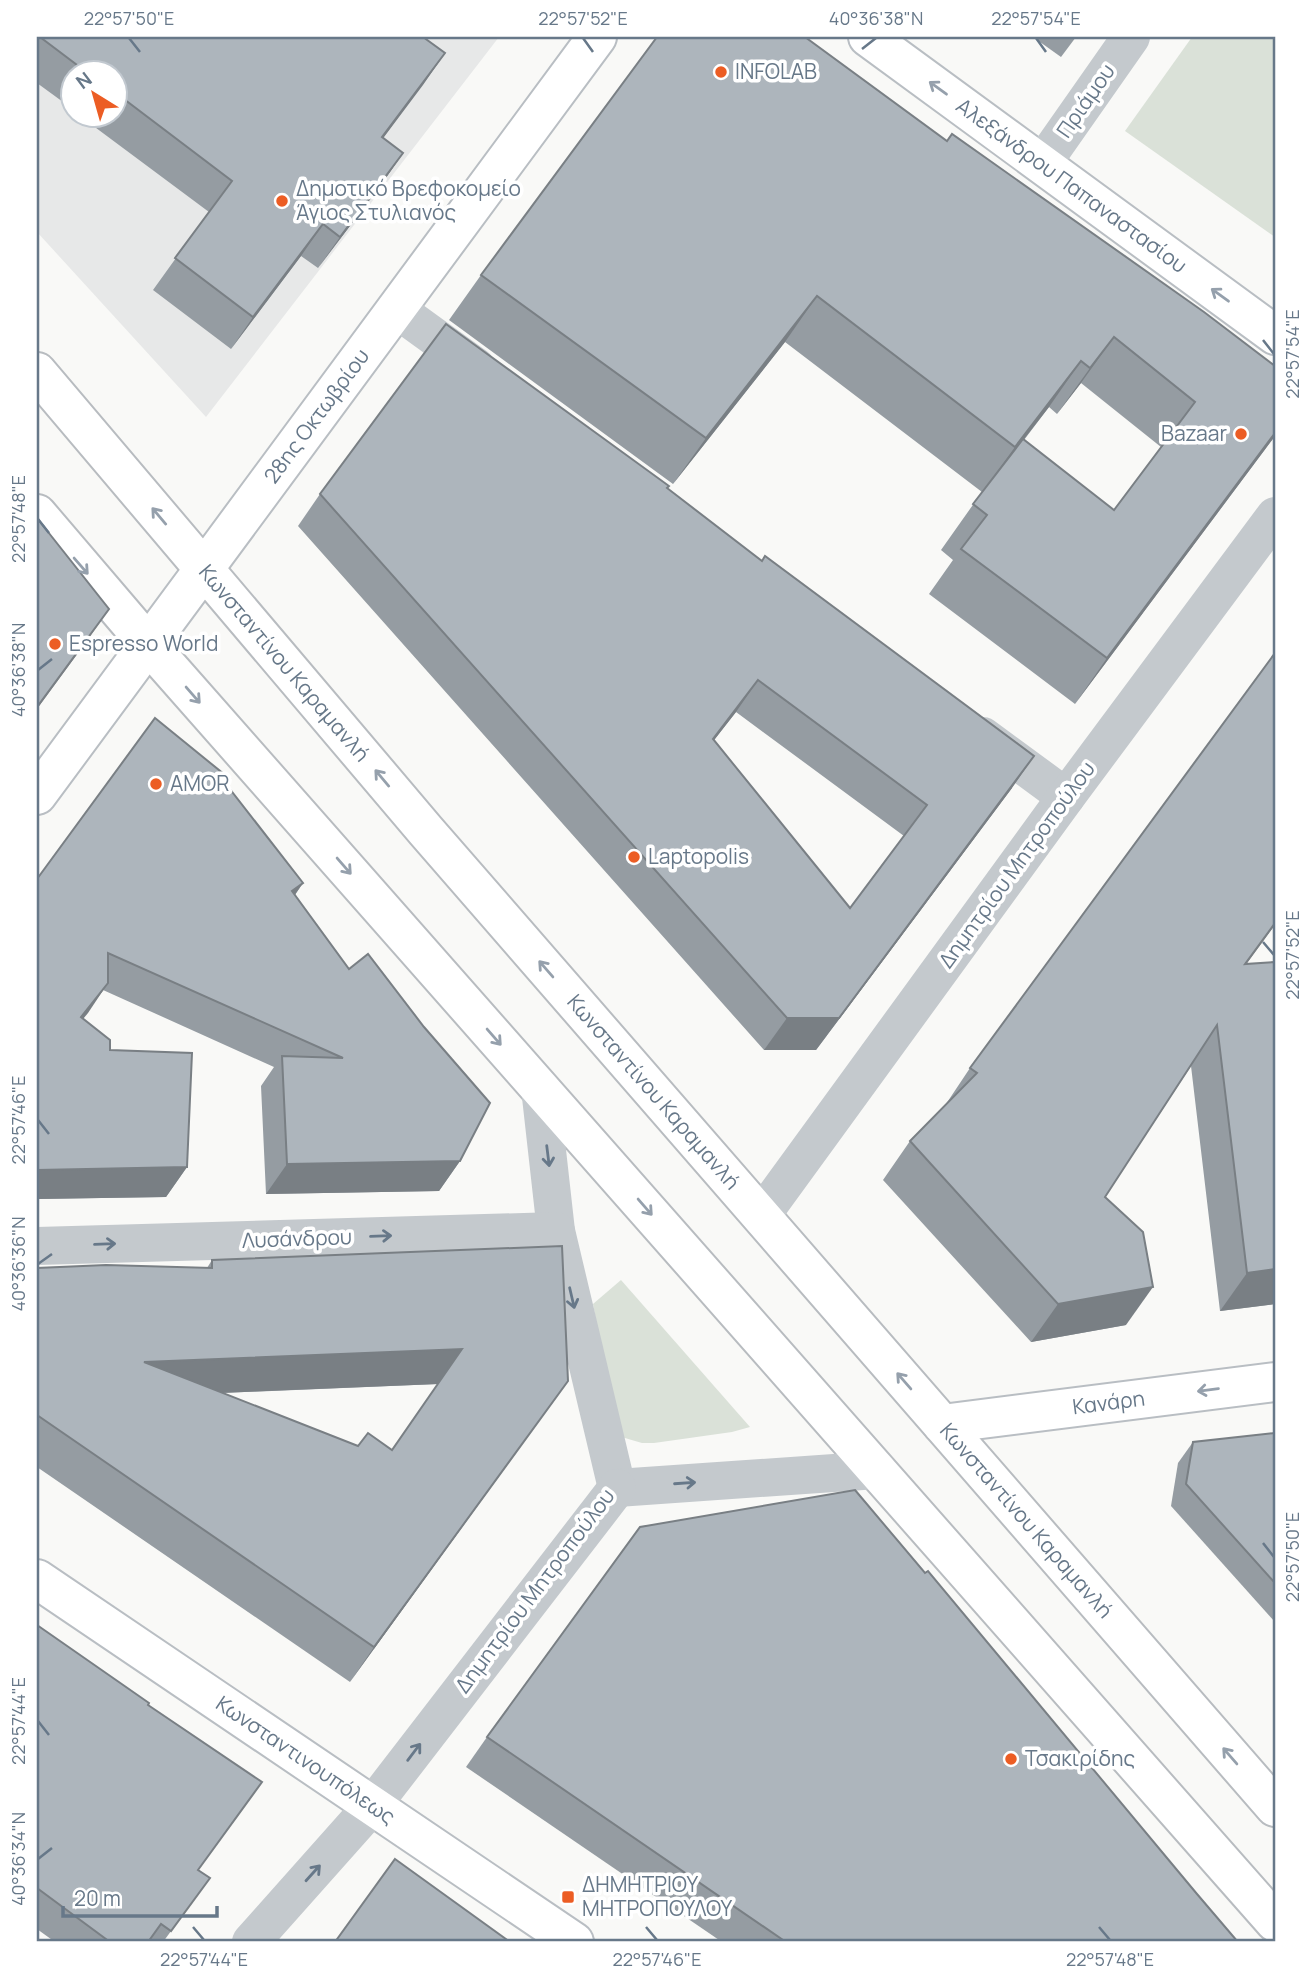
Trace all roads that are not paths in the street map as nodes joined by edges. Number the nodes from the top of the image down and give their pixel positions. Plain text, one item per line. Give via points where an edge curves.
1 (597, 37) edge
2 (868, 37) edge
3 (1131, 37) edge
4 (1042, 164) junction
5 (396, 309) junction
6 (1275, 335) edge
7 (37, 372) edge
8 (508, 390) edge
9 (37, 514) edge
10 (1275, 516) edge
11 (204, 568) junction
12 (148, 644) junction
13 (955, 715) edge
14 (37, 796) edge
15 (1066, 797) junction
16 (540, 1088) junction
17 (761, 1216) junction
18 (556, 1231) junction
19 (37, 1246) edge
20 (1275, 1382) edge
21 (942, 1424) junction
22 (877, 1470) junction
23 (617, 1488) junction
24 (37, 1579) edge
25 (372, 1806) junction
26 (1275, 1807) edge
27 (1275, 1922) edge
28 (251, 1942) edge
29 (574, 1942) edge

1 - 5 main road, 28ης Οκτωβρίου
4 -> 2 main road, Αλεξάνδρου Παπαναστασίου
3 - 4 street, Πριάμου
6 -> 4 main road, Αλεξάνδρου Παπαναστασίου
5 - 8 street
5 - 11 main road, 28ης Οκτωβρίου
11 -> 7 main road, Κωνσταντίνου Καραμανλή
9 -> 12 main road
10 - 15 street, Δημητρίου Μητροπούλου
11 - 12 main road, 28ης Οκτωβρίου
17 -> 11 main road, Κωνσταντίνου Καραμανλή
12 - 14 main road, 28ης Οκτωβρίου
12 -> 16 main road
13 - 15 street
15 - 17 street, Δημητρίου Μητροπούλου
16 -> 18 street, Δημητρίου Μητροπούλου
16 -> 22 main road
21 -> 17 main road, Κωνσταντίνου Καραμανλή
19 -> 18 street, Λυσάνδρου
18 -> 23 street, Δημητρίου Μητροπούλου
20 -> 21 main road, Κανάρη
26 -> 21 main road, Κωνσταντίνου Καραμανλή
23 -> 22 street
22 - 27 main road
25 -> 23 street, Δημητρίου Μητροπούλου
24 - 25 main road, Κωνσταντινουπόλεως
28 -> 25 street, Δημητρίου Μητροπούλου
25 - 29 main road, Κωνσταντινουπόλεως

